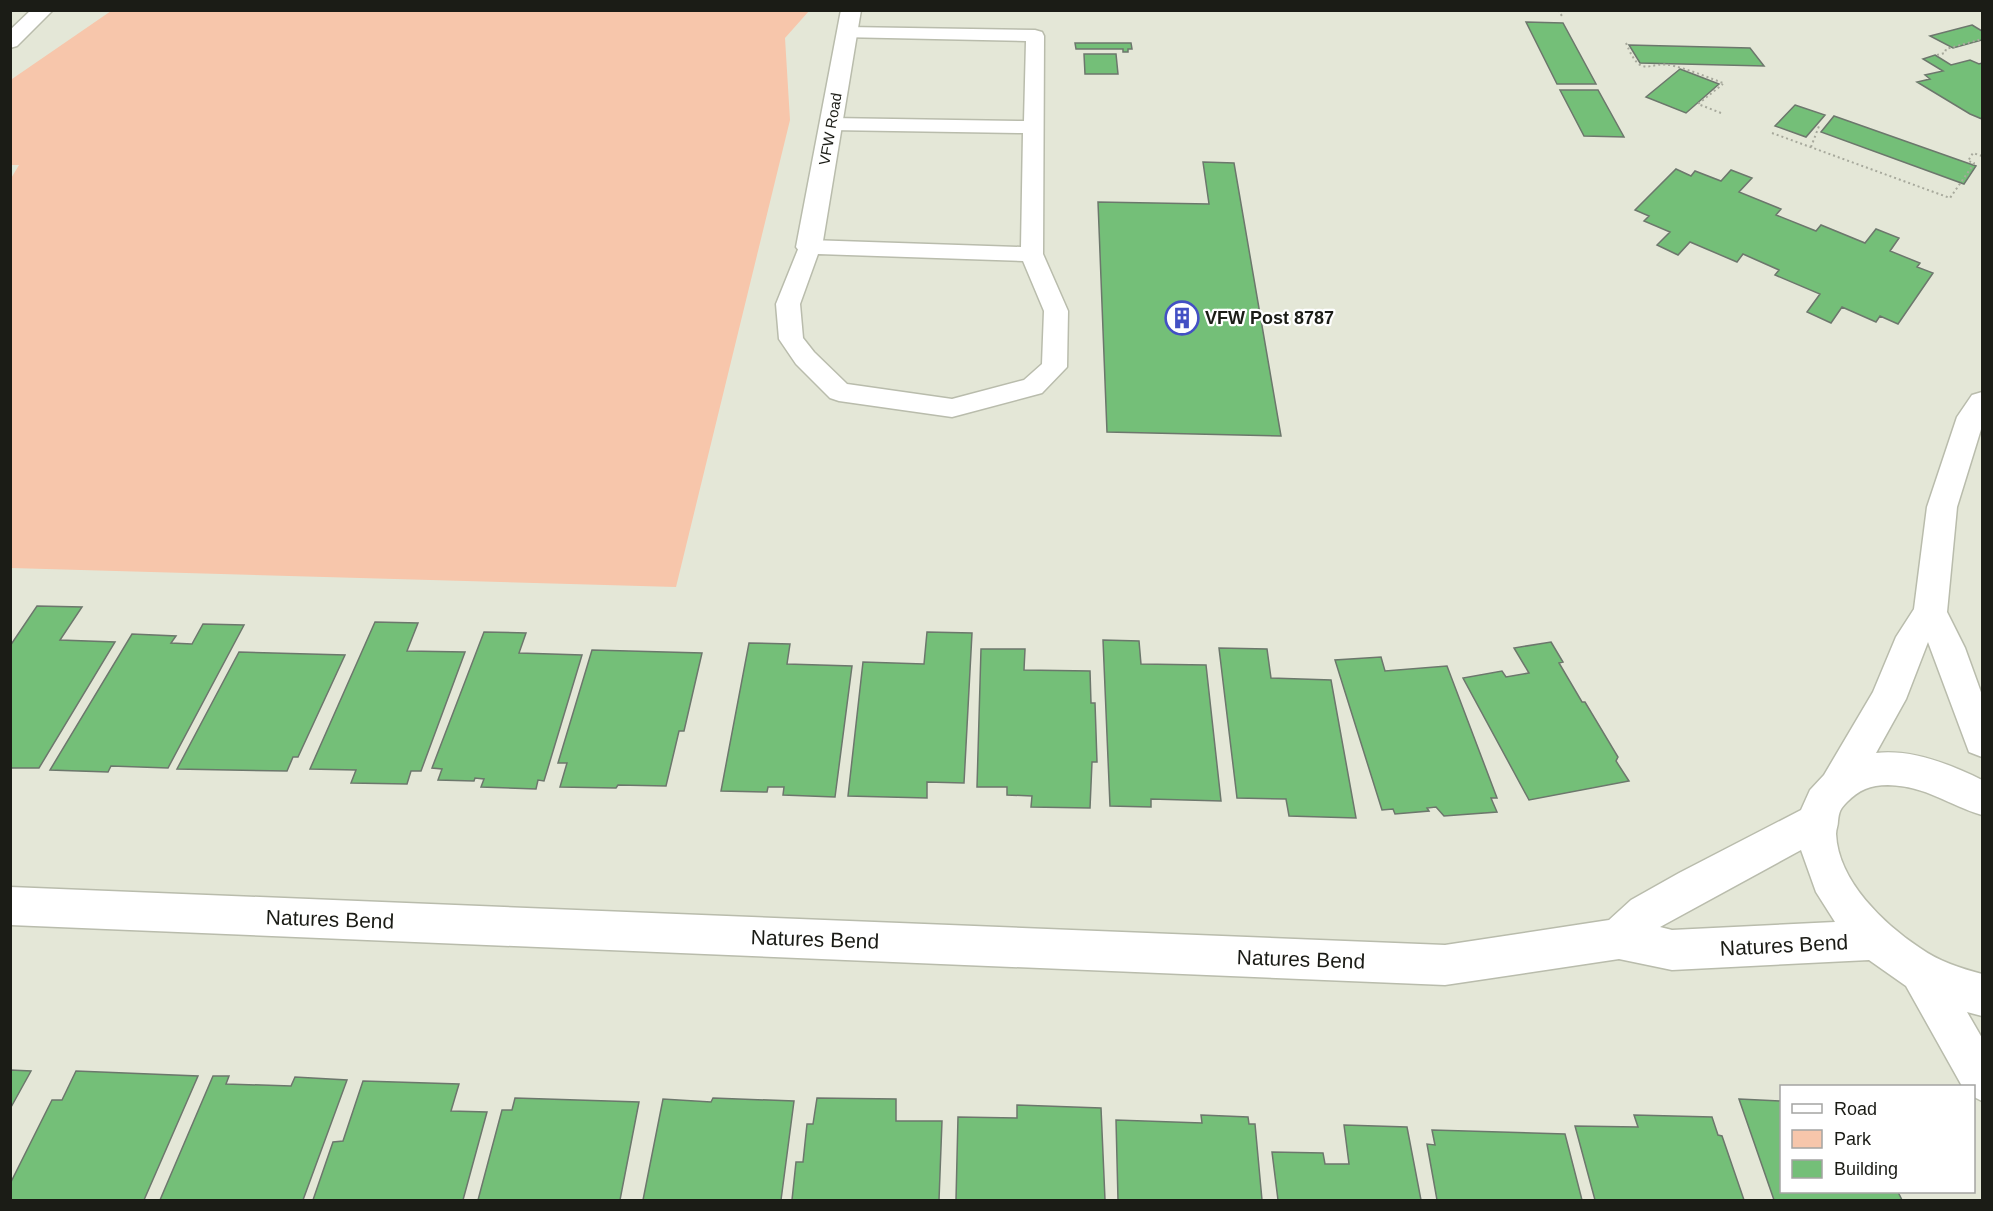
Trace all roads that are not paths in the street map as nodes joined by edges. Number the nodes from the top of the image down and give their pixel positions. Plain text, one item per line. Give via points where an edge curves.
1 (43, 10) edge
2 (851, 10) edge
3 (847, 33) junction
4 (15, 38) edge
5 (831, 124) junction
6 (1034, 127) junction
7 (809, 247) junction
8 (1032, 254) junction
9 (1983, 402) edge
10 (1930, 612) junction
11 (1983, 741) edge
12 (1838, 786) junction
13 (1983, 798) edge
14 (1820, 820) junction
15 (10, 906) edge
16 (1619, 939) junction
17 (1878, 940) junction
18 (1920, 971) junction
19 (1983, 995) edge
20 (1983, 1079) edge

1 - 4 street
2 - 3 street, VFW Road
3 - 5 street, VFW Road
3 - 6 lane via 1035,36
5 - 6 lane
5 - 7 street, VFW Road
6 - 8 lane
7 - 8 lane
7 - 8 lane via 788,304 791,339 805,358 839,392 952,408 1033,387 1054,367 1056,311
9 - 10 street via 1971,417 1942,507
10 - 11 street
10 - 12 street via 1912,637 1888,699
12 - 13 street via 1873,770 1912,770 1957,784
12 - 14 street via 1822,804
14 - 16 street via 1645,914
14 - 17 street via 1817,836 1826,873 1852,914
15 - 16 street, Natures Bend via 1445,965
16 - 17 street, Natures Bend via 1672,950
17 - 18 street
18 - 19 street
18 - 20 street

